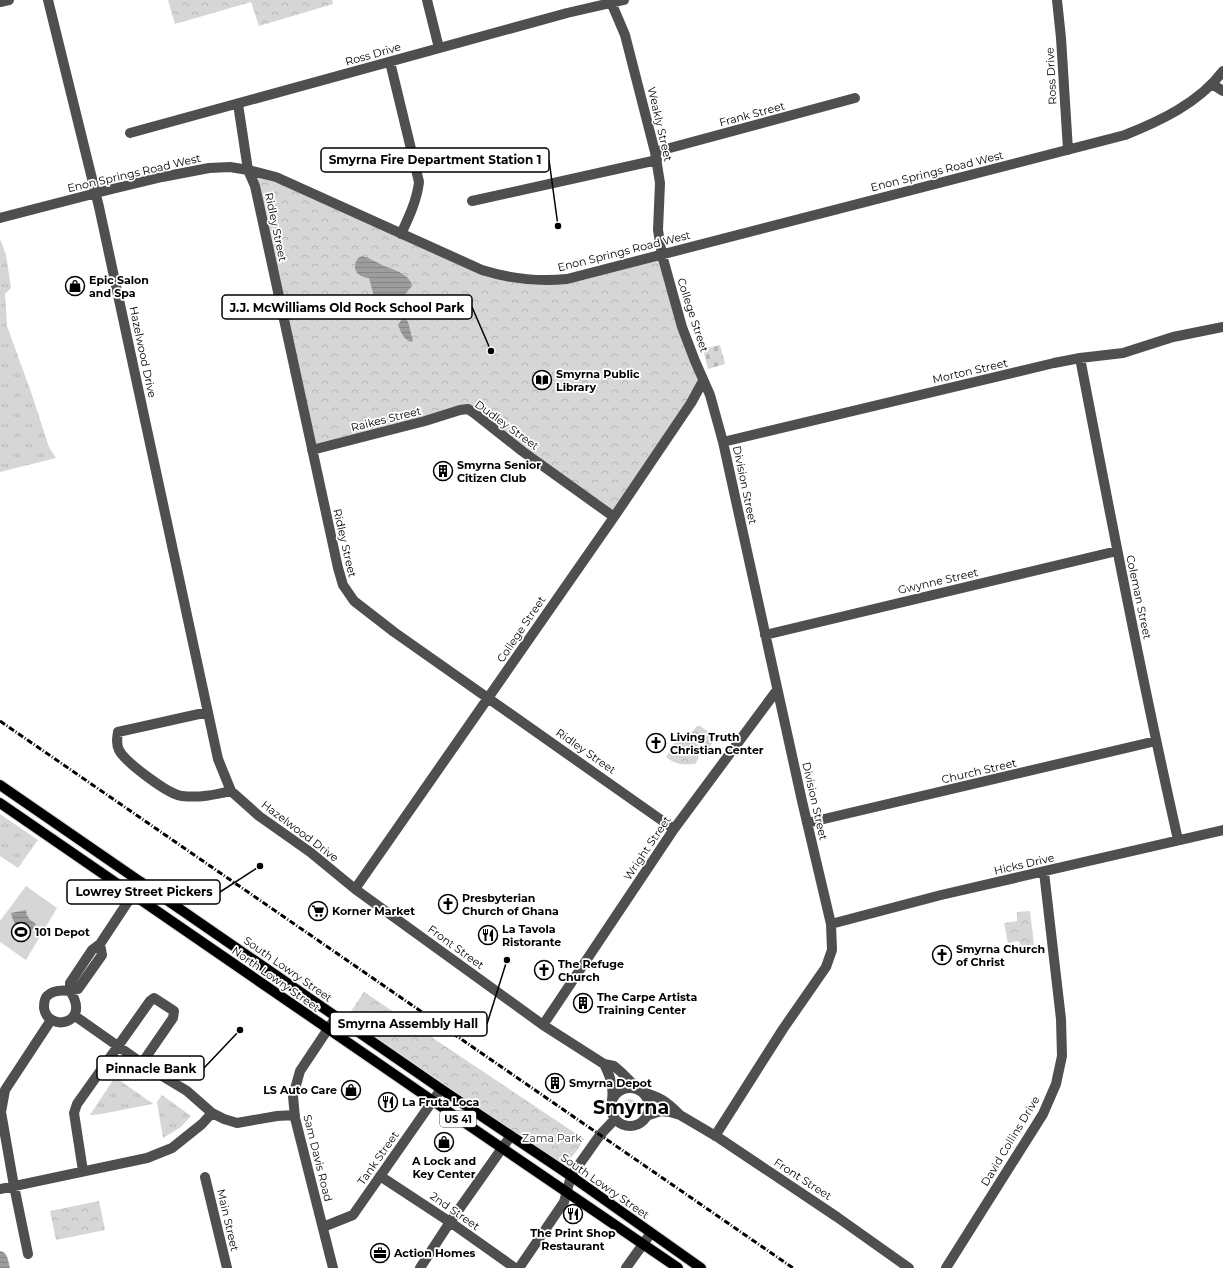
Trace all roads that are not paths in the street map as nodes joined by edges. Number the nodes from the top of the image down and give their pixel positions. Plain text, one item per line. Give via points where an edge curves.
1 (9, 0) edge
2 (48, 0) edge
3 (427, 0) edge
4 (624, 0) edge
5 (1057, 0) edge
6 (0, 2) edge
7 (611, 2) junction
8 (439, 48) junction
9 (390, 62) junction
10 (1223, 71) edge
11 (1212, 84) junction
12 (1223, 90) edge
13 (855, 98) dead end
14 (238, 104) junction
15 (130, 132) dead end
16 (1068, 150) junction
17 (656, 156) junction
18 (248, 170) junction
19 (96, 193) junction
20 (472, 201) dead end
21 (0, 218) edge
22 (401, 234) junction
23 (662, 255) junction
24 (1223, 327) edge
25 (1080, 358) junction
26 (703, 381) junction
27 (464, 409) joint
28 (723, 442) junction
29 (312, 450) junction
30 (614, 517) junction
31 (1117, 551) junction
32 (765, 635) junction
33 (777, 690) junction
34 (488, 698) junction
35 (208, 712) junction
36 (1156, 741) junction
37 (0, 785) edge
38 (231, 791) junction
39 (0, 803) edge
40 (807, 823) junction
41 (674, 829) junction
42 (1223, 830) edge
43 (1178, 840) junction
44 (1044, 872) junction
45 (142, 882) junction
46 (355, 889) junction
47 (133, 894) junction
48 (831, 924) junction
49 (70, 990) junction
50 (75, 1016) junction
51 (336, 1017) junction
52 (51, 1020) junction
53 (543, 1025) junction
54 (328, 1029) junction
55 (118, 1047) junction
56 (142, 1063) junction
57 (604, 1064) junction
58 (441, 1089) junction
59 (640, 1091) junction
60 (612, 1100) junction
61 (433, 1101) junction
62 (212, 1113) junction
63 (295, 1115) junction
64 (680, 1115) junction
65 (646, 1116) junction
66 (616, 1119) junction
67 (715, 1136) junction
68 (510, 1137) junction
69 (502, 1149) junction
70 (83, 1171) junction
71 (380, 1176) junction
72 (571, 1176) junction
73 (205, 1178) dead end
74 (14, 1186) junction
75 (0, 1189) edge
76 (567, 1192) junction
77 (450, 1222) junction
78 (323, 1227) junction
79 (651, 1233) junction
80 (643, 1244) junction
81 (28, 1254) dead end
82 (227, 1268) edge
83 (333, 1268) edge
84 (420, 1268) edge
85 (515, 1268) edge
86 (519, 1268) edge
87 (626, 1268) edge
88 (678, 1268) edge
89 (701, 1268) edge
90 (909, 1268) edge
91 (946, 1268) edge

1 - 6 street
2 - 19 street, Hazelwood Drive
3 - 8 street
4 - 7 street, Ross Drive
5 - 16 street, Ross Drive
7 - 8 street, Ross Drive
7 - 17 street, Weakly Street via 625,35
8 - 9 street, Ross Drive
9 - 14 street, Ross Drive
9 - 22 street via 419,182 416,202
10 - 11 street, Enon Springs Road West
11 - 12 street
11 - 16 street, Enon Springs Road West via 1172,114 1149,125 1125,135
13 - 17 street, Frank Street
14 - 15 street, Ross Drive
14 - 18 street, Ridley Street
16 - 23 street, Enon Springs Road West
17 - 20 street, Frank Street
17 - 23 street, Weakly Street via 660,183 658,230
18 - 19 street, Enon Springs Road West via 230,167 209,168
18 - 22 street, Enon Springs Road West via 276,177
18 - 29 street, Ridley Street via 255,186
19 - 21 street, Enon Springs Road West
19 - 35 street, Hazelwood Drive
22 - 23 street, Enon Springs Road West via 482,270 523,280 567,279
23 - 26 street, College Street via 682,327
24 - 25 street, Morton Street via 1173,337 1123,353
25 - 28 street, Morton Street
25 - 31 street, Coleman Street
26 - 28 street, College Street via 710,395
26 - 30 street, College Street via 691,403
27 - 29 street, Raikes Street via 425,422
27 - 30 street, Dudley Street via 474,413
28 - 32 street, Division Street
29 - 34 street, Ridley Street via 343,586 354,601
30 - 34 street, College Street
31 - 32 street, Gwynne Street
31 - 36 street, Coleman Street
32 - 33 street, Division Street
33 - 40 street, Division Street
33 - 41 street, Wright Street
34 - 41 street, Ridley Street
34 - 46 street, College Street
35 - 38 street, Hazelwood Drive via 218,758
35 - 38 street via 118,732 116,740 119,750 127,759 162,787 180,796 207,796
36 - 40 street, Church Street
36 - 43 street, Coleman Street
37 - 45 main road, South Lowry Street / US 41
38 - 46 street, Hazelwood Drive via 259,816 310,852
39 - 47 main road, North Lowry Street / US 41
40 - 48 street, Division Street
41 - 53 street, Wright Street
42 - 43 street, Hicks Drive
43 - 44 street, Hicks Drive
44 - 48 street, Hicks Drive via 941,895
44 - 91 street, David Collins Drive via 1061,1019 1062,1056 1056,1084 1043,1114
45 - 47 street
45 - 51 main road, South Lowry Street / US 41
46 - 53 street, Front Street
47 - 49 street via 100,944 92,950 70,982
47 - 54 main road, North Lowry Street / US 41
48 - 67 street, Division Street via 832,950 826,967
49 - 50 street via 76,1000
49 - 52 street via 51,993 46,997 45,1013
50 - 52 street via 60,1023
50 - 55 street
51 - 54 street, Sam Davis Road
51 - 58 main road, South Lowry Street / US 41
52 - 74 street via 5,1090 2,1112
53 - 57 street, Front Street
54 - 61 main road, North Lowry Street / US 41
54 - 63 street, Sam Davis Road via 300,1071 293,1096
55 - 56 street
55 - 56 street via 150,1000 154,998 174,1011 173,1018
55 - 70 street via 77,1104 74,1113
56 - 62 street via 187,1091
57 - 59 street, Front Street via 614,1066
57 - 60 street via 611,1079
58 - 61 street, Tank Street
58 - 68 main road, South Lowry Street / US 41
59 - 60 street, Front Street via 623,1089
59 - 64 street, Front Street via 661,1099
59 - 65 street, Front Street via 646,1096 649,1106
60 - 66 street via 611,1110
61 - 69 main road, North Lowry Street / US 41
61 - 71 street, Tank Street
62 - 63 street via 237,1123
62 - 70 street via 172,1148 147,1158
63 - 78 street, Sam Davis Road
64 - 65 street, Front Street via 660,1111
64 - 67 street, Front Street
65 - 66 street, Front Street via 634,1125 624,1125
66 - 72 street via 600,1134
67 - 90 street, Front Street
68 - 69 street
68 - 72 main road, South Lowry Street / US 41
69 - 76 main road, North Lowry Street / US 41
69 - 77 street
70 - 74 street
71 - 77 street, 2nd Street
71 - 78 street, Tank Street via 353,1214
72 - 76 street
72 - 79 main road, South Lowry Street / US 41
73 - 82 street, Main Street
74 - 75 street
74 - 81 street
76 - 80 main road, North Lowry Street / US 41
76 - 86 street via 564,1202
77 - 84 street
77 - 85 street, 2nd Street
78 - 83 street, Sam Davis Road
79 - 80 street
79 - 89 main road, South Lowry Street / US 41
80 - 87 street
80 - 88 main road, North Lowry Street / US 41

